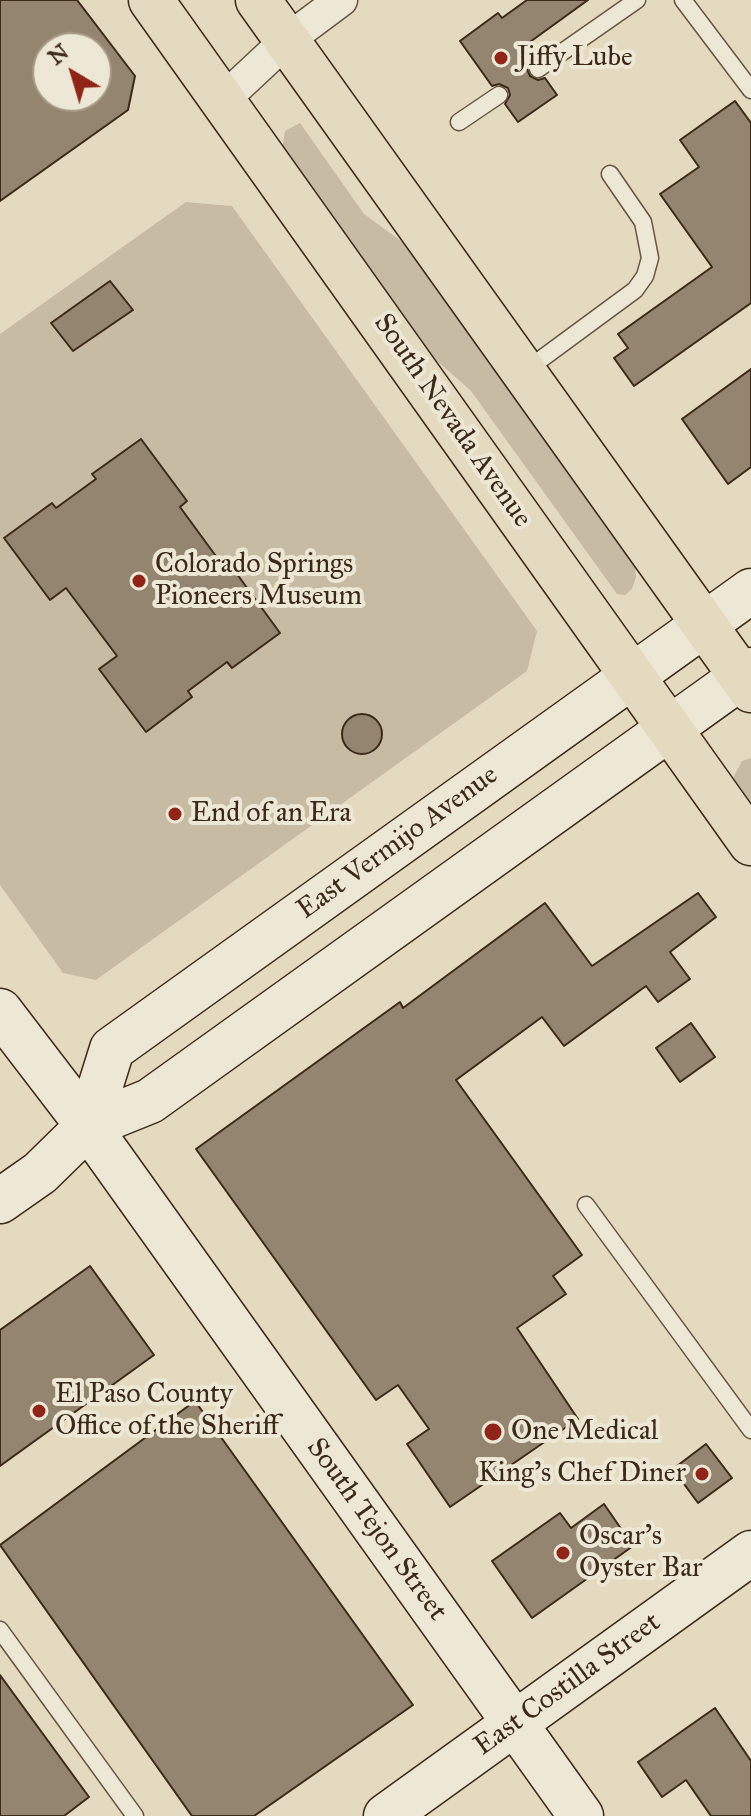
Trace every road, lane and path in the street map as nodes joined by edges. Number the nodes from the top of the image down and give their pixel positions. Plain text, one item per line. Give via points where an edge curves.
1 (151, 0) edge
2 (258, 0) edge
3 (341, 0) edge
4 (637, 0) edge
5 (683, 0) edge
6 (286, 41) junction
7 (538, 69) dead end
8 (751, 90) edge
9 (499, 95) dead end
10 (224, 99) junction
11 (459, 122) dead end
12 (610, 174) dead end
13 (523, 372) junction
14 (751, 591) edge
15 (704, 624) junction
16 (632, 677) junction
17 (748, 679) edge
18 (669, 728) junction
19 (751, 843) edge
20 (0, 1011) edge
21 (88, 1126) junction
22 (0, 1201) edge
23 (586, 1205) dead end
24 (751, 1430) edge
25 (751, 1553) edge
26 (0, 1630) edge
27 (515, 1723) junction
28 (135, 1816) edge
29 (386, 1816) edge
30 (581, 1816) edge

1 - 10 main road, South Nevada Avenue
2 - 6 main road
3 - 6 street
4 - 7 lane
5 - 8 lane
6 - 10 street
6 - 13 main road
9 - 11 lane
10 - 16 main road, South Nevada Avenue
12 - 13 lane via 643,222 650,258 645,276 635,290
13 - 15 main road
14 - 15 street, East Vermijo Avenue
15 - 16 street, East Vermijo Avenue
15 - 17 main road
16 - 18 main road, South Nevada Avenue
16 - 21 street, East Vermijo Avenue via 112,1049
17 - 18 street, East Vermijo Avenue
18 - 19 main road, South Nevada Avenue
18 - 21 street, East Vermijo Avenue via 150,1101
20 - 21 street, South Tejon Street
21 - 22 street, East Vermijo Avenue via 40,1173
21 - 27 street, South Tejon Street
23 - 24 lane
25 - 27 street, East Costilla Street
26 - 28 lane
27 - 29 street, East Costilla Street
27 - 30 street, South Tejon Street

